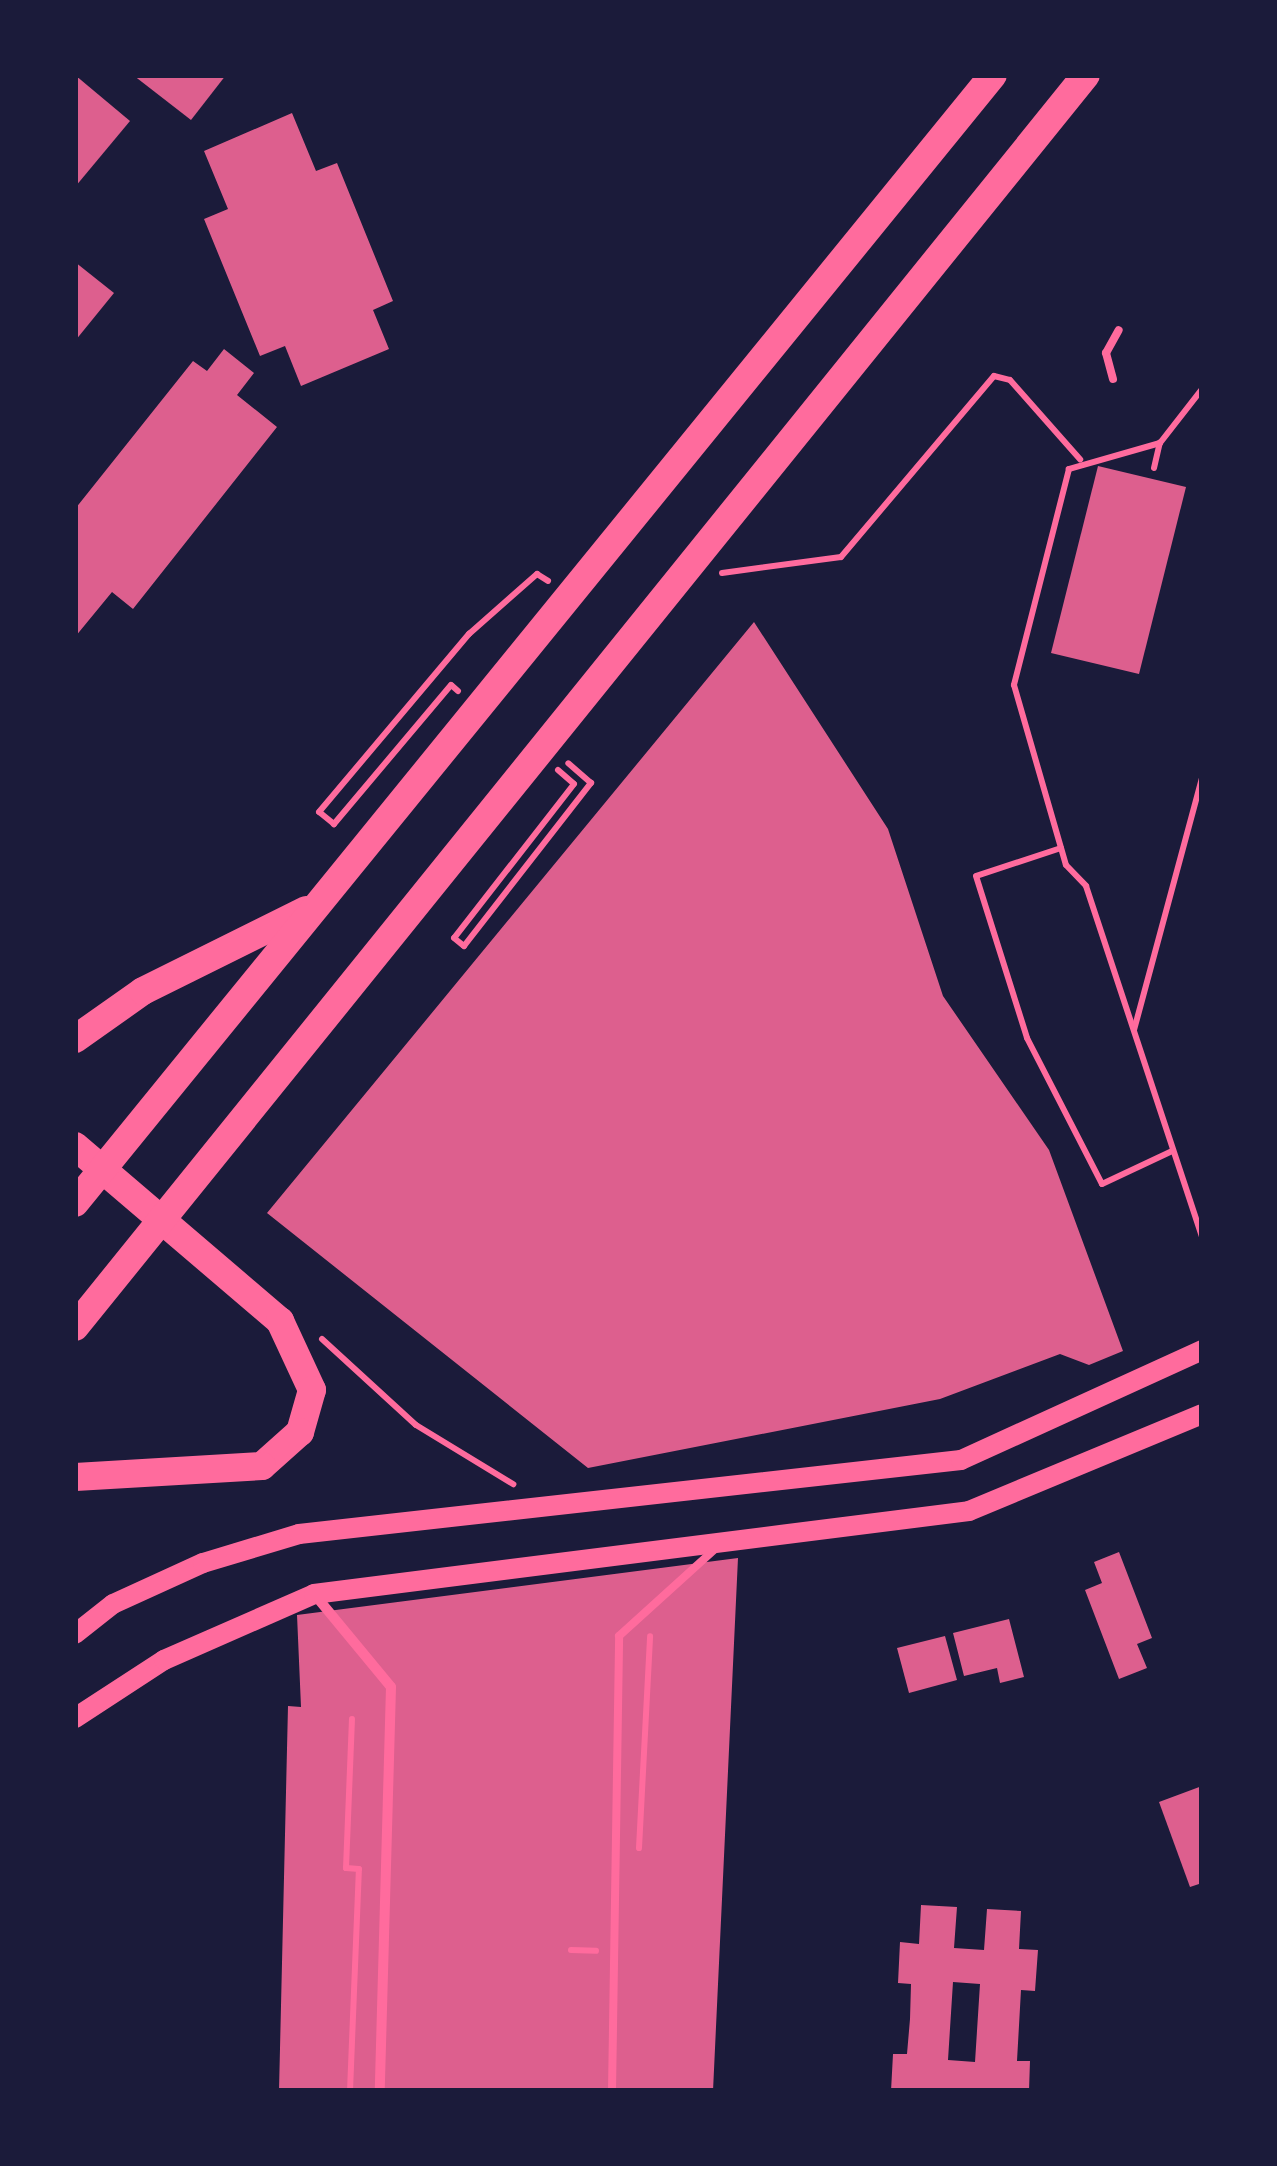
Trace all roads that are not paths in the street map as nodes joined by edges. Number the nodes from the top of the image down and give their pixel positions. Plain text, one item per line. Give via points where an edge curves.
1 (993, 75) edge
2 (1086, 75) edge
3 (1119, 330) dead end
4 (1113, 379) dead end
5 (316, 905) junction
6 (75, 1039) edge
7 (75, 1146) edge
8 (75, 1203) edge
9 (75, 1327) edge
10 (1202, 1350) edge
11 (1202, 1414) edge
12 (75, 1477) edge
13 (721, 1544) junction
14 (314, 1594) junction
15 (75, 1634) edge
16 (75, 1718) edge
17 (380, 2091) edge
18 (612, 2091) edge

1 - 5 highway via 573,600
2 - 9 highway
3 - 4 lane via 1106,353
5 - 6 highway via 143,991
5 - 8 highway
7 - 12 highway via 280,1321 312,1390 300,1432 275,1459 248,1471
10 - 15 main road via 961,1460 271,1540 113,1604
11 - 13 main road via 969,1511
13 - 14 main road
13 - 18 lane via 619,1636 612,1678
14 - 16 main road via 164,1660
14 - 17 street via 390,1688

